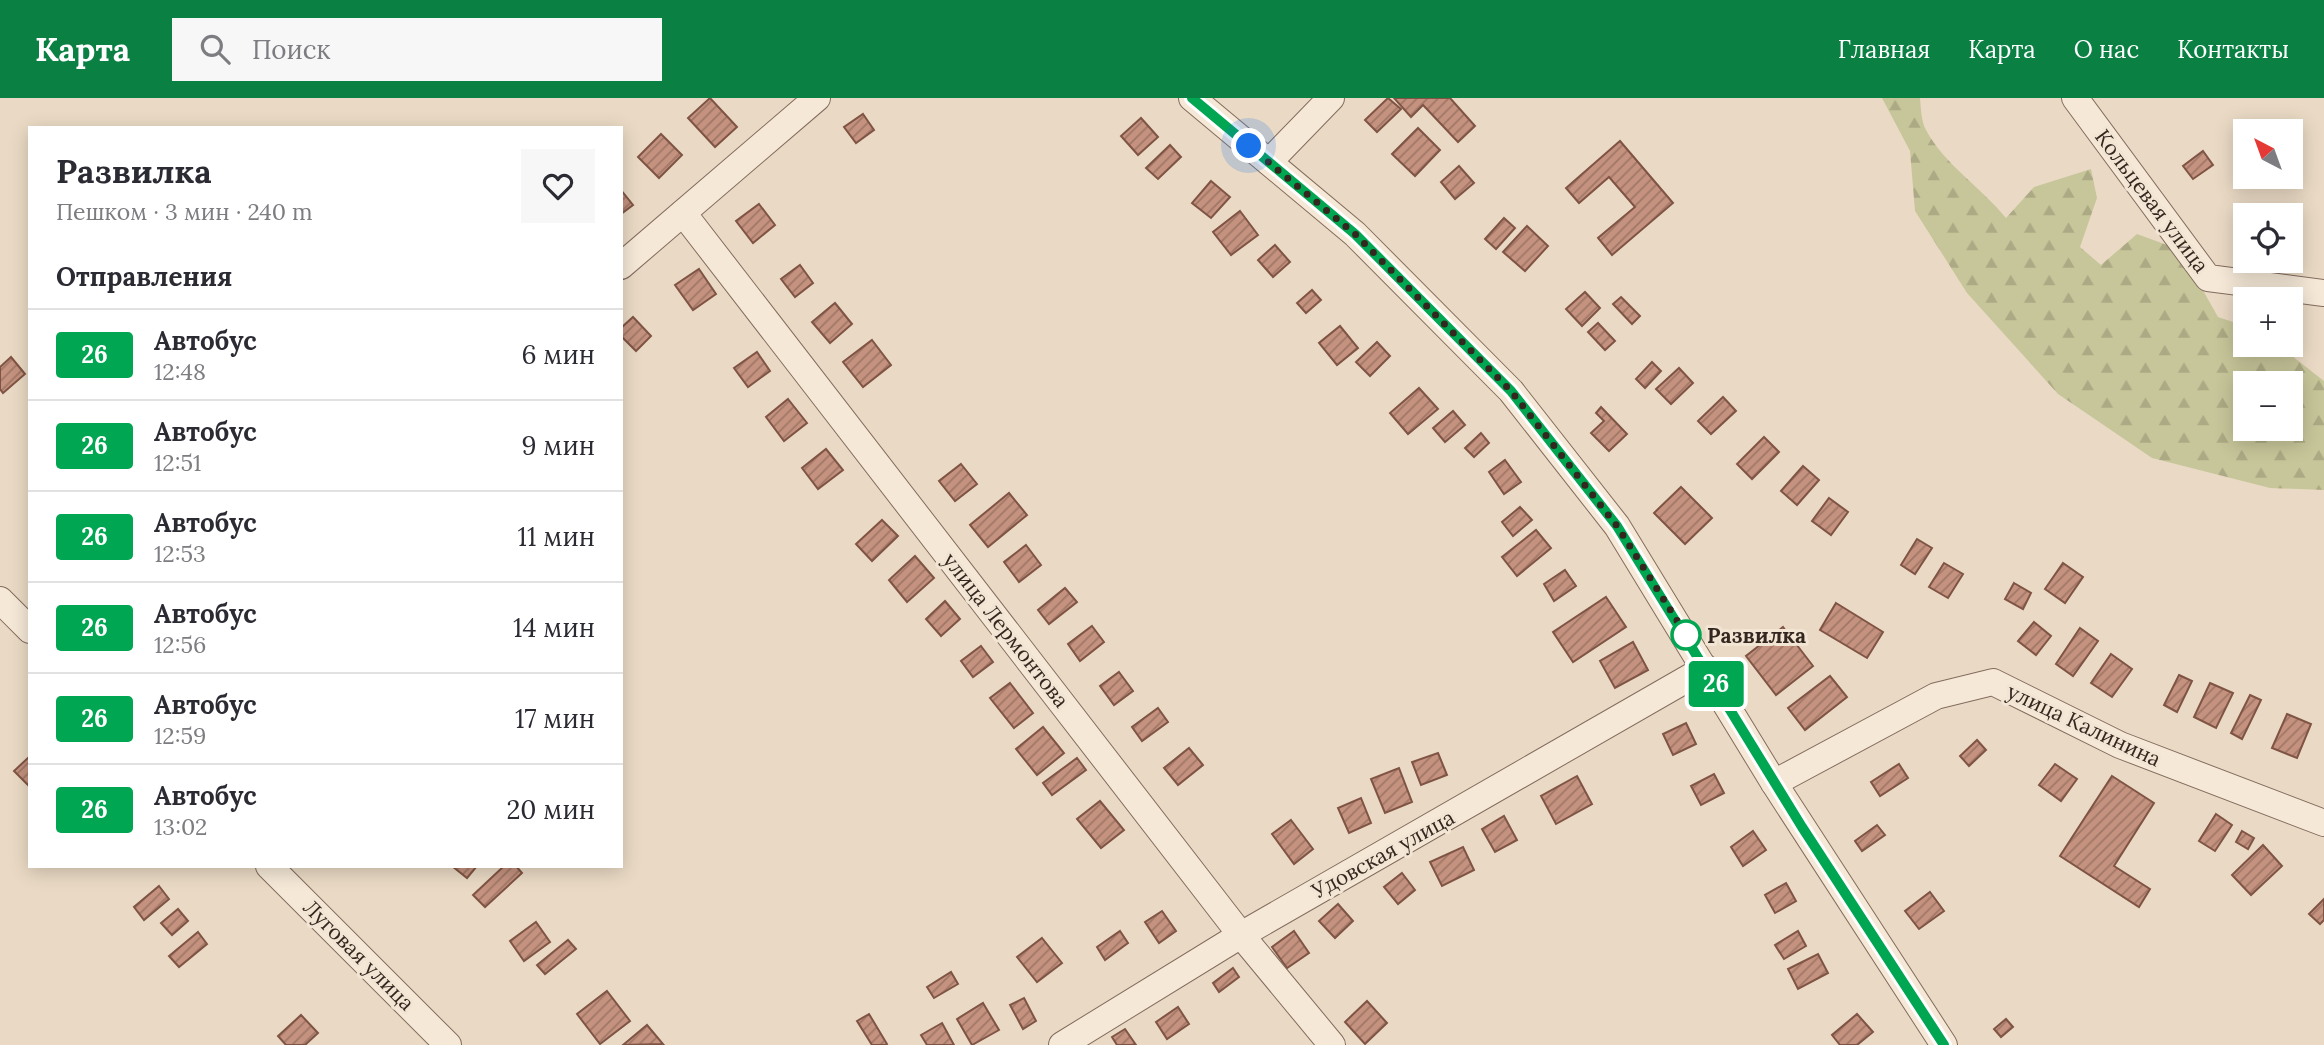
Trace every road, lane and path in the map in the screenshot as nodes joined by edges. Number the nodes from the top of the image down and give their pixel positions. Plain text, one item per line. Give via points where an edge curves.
1 (817, 98) edge
2 (1192, 98) edge
3 (1331, 98) edge
4 (2075, 98) edge
5 (1269, 162) junction
6 (683, 213) junction
7 (623, 264) edge
8 (2324, 293) edge
9 (0, 600) edge
10 (28, 628) edge
11 (1706, 668) junction
12 (1774, 783) junction
13 (2324, 823) edge
14 (271, 868) edge
15 (1241, 934) junction
16 (448, 1045) edge
17 (1062, 1045) edge
18 (1332, 1045) edge
19 (1944, 1045) edge

1 - 6 street
2 - 5 street
3 - 5 street
4 - 8 street, Кольцевая улица via 2208,278
5 - 11 street via 1355,234 1511,391 1617,526
6 - 7 street
6 - 15 street, улица Лермонтова
9 - 10 street
11 - 12 street
11 - 15 street, Удовская улица
12 - 13 street, улица Калинина via 1936,695 1993,682 2120,745
12 - 19 street
14 - 16 street, Луговая улица
15 - 17 street, Удовская улица
15 - 18 street, улица Лермонтова

